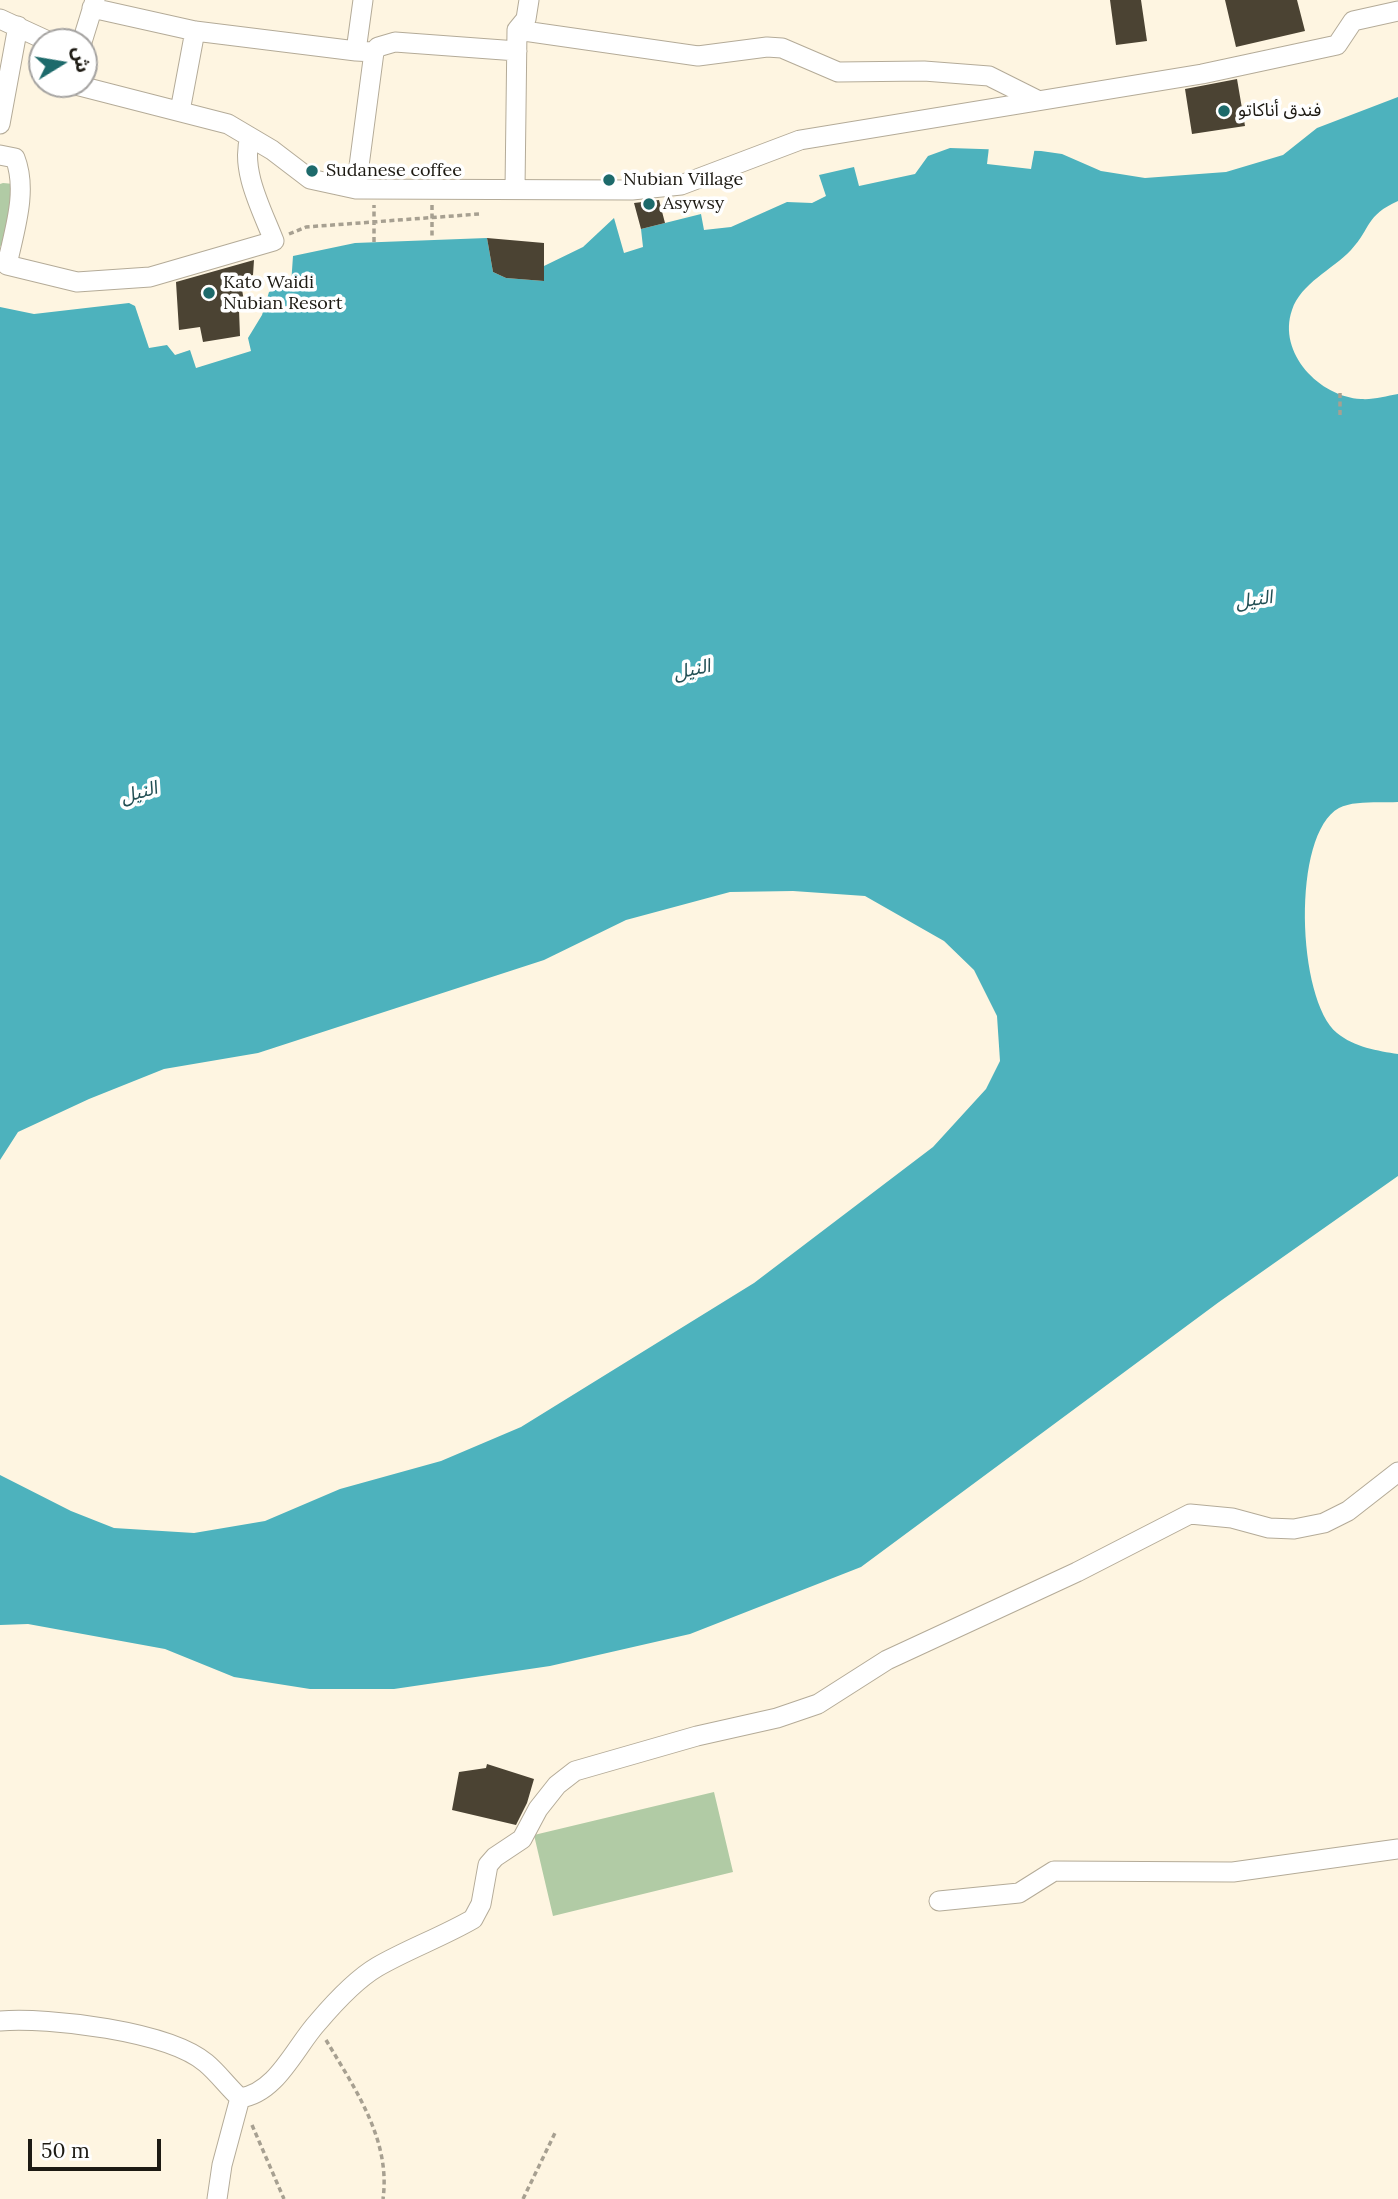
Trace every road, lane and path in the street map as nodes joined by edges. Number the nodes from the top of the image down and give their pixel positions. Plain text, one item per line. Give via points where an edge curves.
1 (363, 0) edge
2 (528, 0) edge
3 (94, 4) edge
4 (1398, 11) edge
5 (9, 22) edge
6 (86, 28) edge
7 (517, 30) junction
8 (28, 31) edge
9 (195, 31) junction
10 (365, 51) junction
11 (517, 51) junction
12 (98, 90) edge
13 (1037, 100) junction
14 (180, 111) junction
15 (0, 124) edge
16 (250, 137) junction
17 (0, 155) edge
18 (432, 188) junction
19 (366, 189) junction
20 (515, 189) junction
21 (479, 214) dead end
22 (431, 216) junction
23 (373, 220) junction
24 (432, 238) dead end
25 (274, 241) junction
26 (374, 242) dead end
27 (2, 267) edge
28 (1340, 393) dead end
29 (1340, 416) dead end
30 (1398, 1472) edge
31 (1398, 1849) edge
32 (939, 1901) dead end
33 (0, 2021) edge
34 (316, 2024) junction
35 (240, 2098) junction
36 (555, 2133) dead end
37 (217, 2199) edge
38 (284, 2199) edge
39 (383, 2199) edge
40 (523, 2199) edge

1 - 10 street
2 - 7 street via 526,19
3 - 6 street
3 - 9 street
4 - 13 street via 1353,22 1337,45 1202,74
5 - 8 street
5 - 15 street
7 - 11 street
7 - 13 street via 698,56 782,48 838,72 989,76
9 - 10 street
9 - 14 street
10 - 11 street via 395,42
10 - 19 street
11 - 20 street
12 - 14 street
13 - 20 street via 800,139 681,185 632,190
14 - 16 street via 228,124
16 - 19 street via 310,179
16 - 25 street via 246,149 255,192
17 - 27 street via 15,158 21,174 17,219
18 - 19 street
18 - 20 street
18 - 22 path
19 - 23 path
21 - 22 path
22 - 23 path
22 - 24 path
23 - 25 path via 306,227
23 - 26 path
25 - 27 street via 150,277 77,282
28 - 29 path
30 - 34 street via 1324,1524 1269,1528 1190,1514 887,1660 818,1704 575,1771 538,1810 522,1839 488,1865 481,1905 473,1919 375,1968
31 - 32 street via 1233,1872 1054,1871 1019,1893
33 - 35 street via 31,2019 170,2043 205,2062
34 - 35 street via 263,2090
34 - 39 path via 369,2112 385,2180
35 - 37 street
35 - 38 path
36 - 40 path

